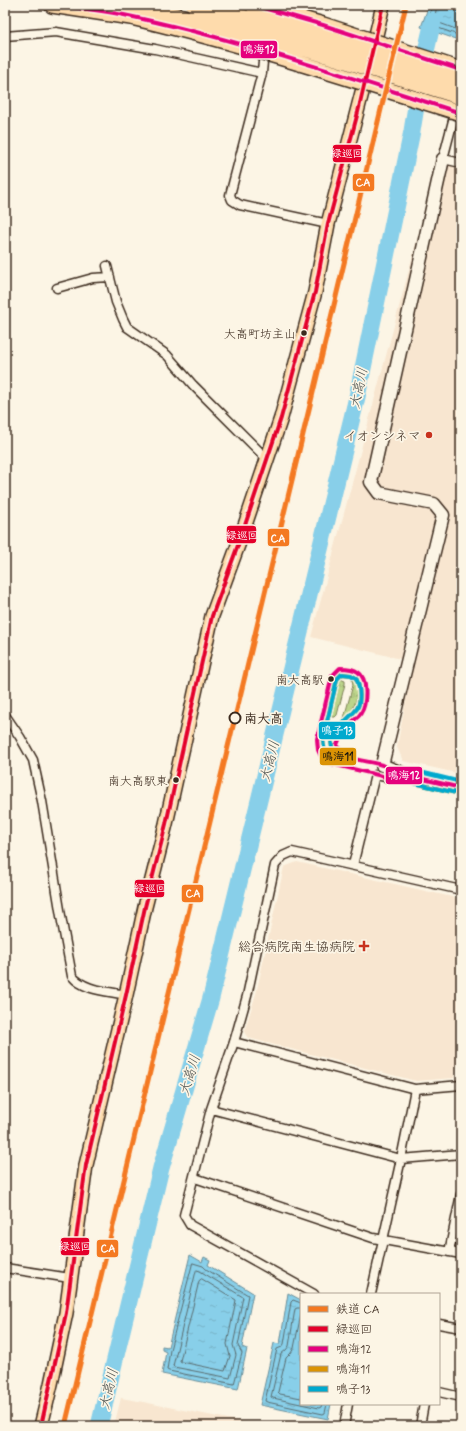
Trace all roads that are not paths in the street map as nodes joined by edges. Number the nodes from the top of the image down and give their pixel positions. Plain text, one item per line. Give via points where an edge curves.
1 (52, 5) edge
2 (194, 5) edge
3 (253, 5) edge
4 (268, 5) edge
5 (383, 5) edge
6 (129, 11) edge
7 (5, 36) edge
8 (461, 70) edge
9 (262, 73) junction
10 (461, 83) edge
11 (461, 89) edge
12 (461, 97) edge
13 (461, 113) edge
14 (443, 159) junction
15 (461, 163) edge
16 (328, 224) junction
17 (107, 266) dead end
18 (110, 278) junction
19 (57, 288) dead end
20 (268, 460) junction
21 (5, 715) edge
22 (406, 775) junction
23 (461, 788) edge
24 (353, 865) junction
25 (461, 890) edge
26 (126, 995) junction
27 (234, 1042) junction
28 (461, 1085) edge
29 (415, 1089) junction
30 (212, 1109) junction
31 (461, 1154) edge
32 (401, 1158) junction
33 (194, 1178) junction
34 (461, 1194) edge
35 (460, 1203) edge
36 (383, 1240) junction
37 (449, 1252) junction
38 (461, 1254) edge
39 (5, 1268) edge
40 (70, 1278) junction
41 (312, 1293) edge
42 (371, 1293) edge
43 (440, 1324) edge
44 (461, 1328) edge
45 (440, 1392) edge
46 (461, 1397) edge
47 (348, 1405) edge
48 (424, 1405) edge
49 (41, 1426) edge
50 (344, 1426) edge
51 (420, 1426) edge

1 - 6 highway
2 - 10 highway, bridge via 331,41
3 - 8 highway, bridge
4 - 9 street
5 - 16 main road
6 - 12 highway, bridge via 180,15 273,39
6 - 13 highway, bridge
7 - 9 street via 64,33 156,48
9 - 16 street via 230,195 232,200 240,205
11 - 14 street
14 - 15 street
14 - 22 street via 371,482 379,493 434,504 443,515 382,765
16 - 20 main road via 313,299
17 - 18 street
18 - 19 street via 93,278
18 - 20 street via 116,302 128,327 167,355 192,385
20 - 26 main road via 212,616
21 - 26 street via 33,760 72,976 76,982 86,986
22 - 23 street
22 - 24 street via 375,775
24 - 25 street
24 - 27 street via 292,852 283,856 275,865 247,996
26 - 40 main road via 86,1164
27 - 29 street
27 - 30 street
28 - 29 street
29 - 32 street
30 - 32 street
30 - 33 street
31 - 32 street
32 - 36 street
33 - 36 street
33 - 41 street via 184,1215 190,1225
34 - 35 street
35 - 37 street
36 - 37 street
36 - 42 street
37 - 38 street
39 - 40 street
40 - 49 main road via 66,1313
43 - 44 street
45 - 46 street
47 - 50 street
48 - 51 street

